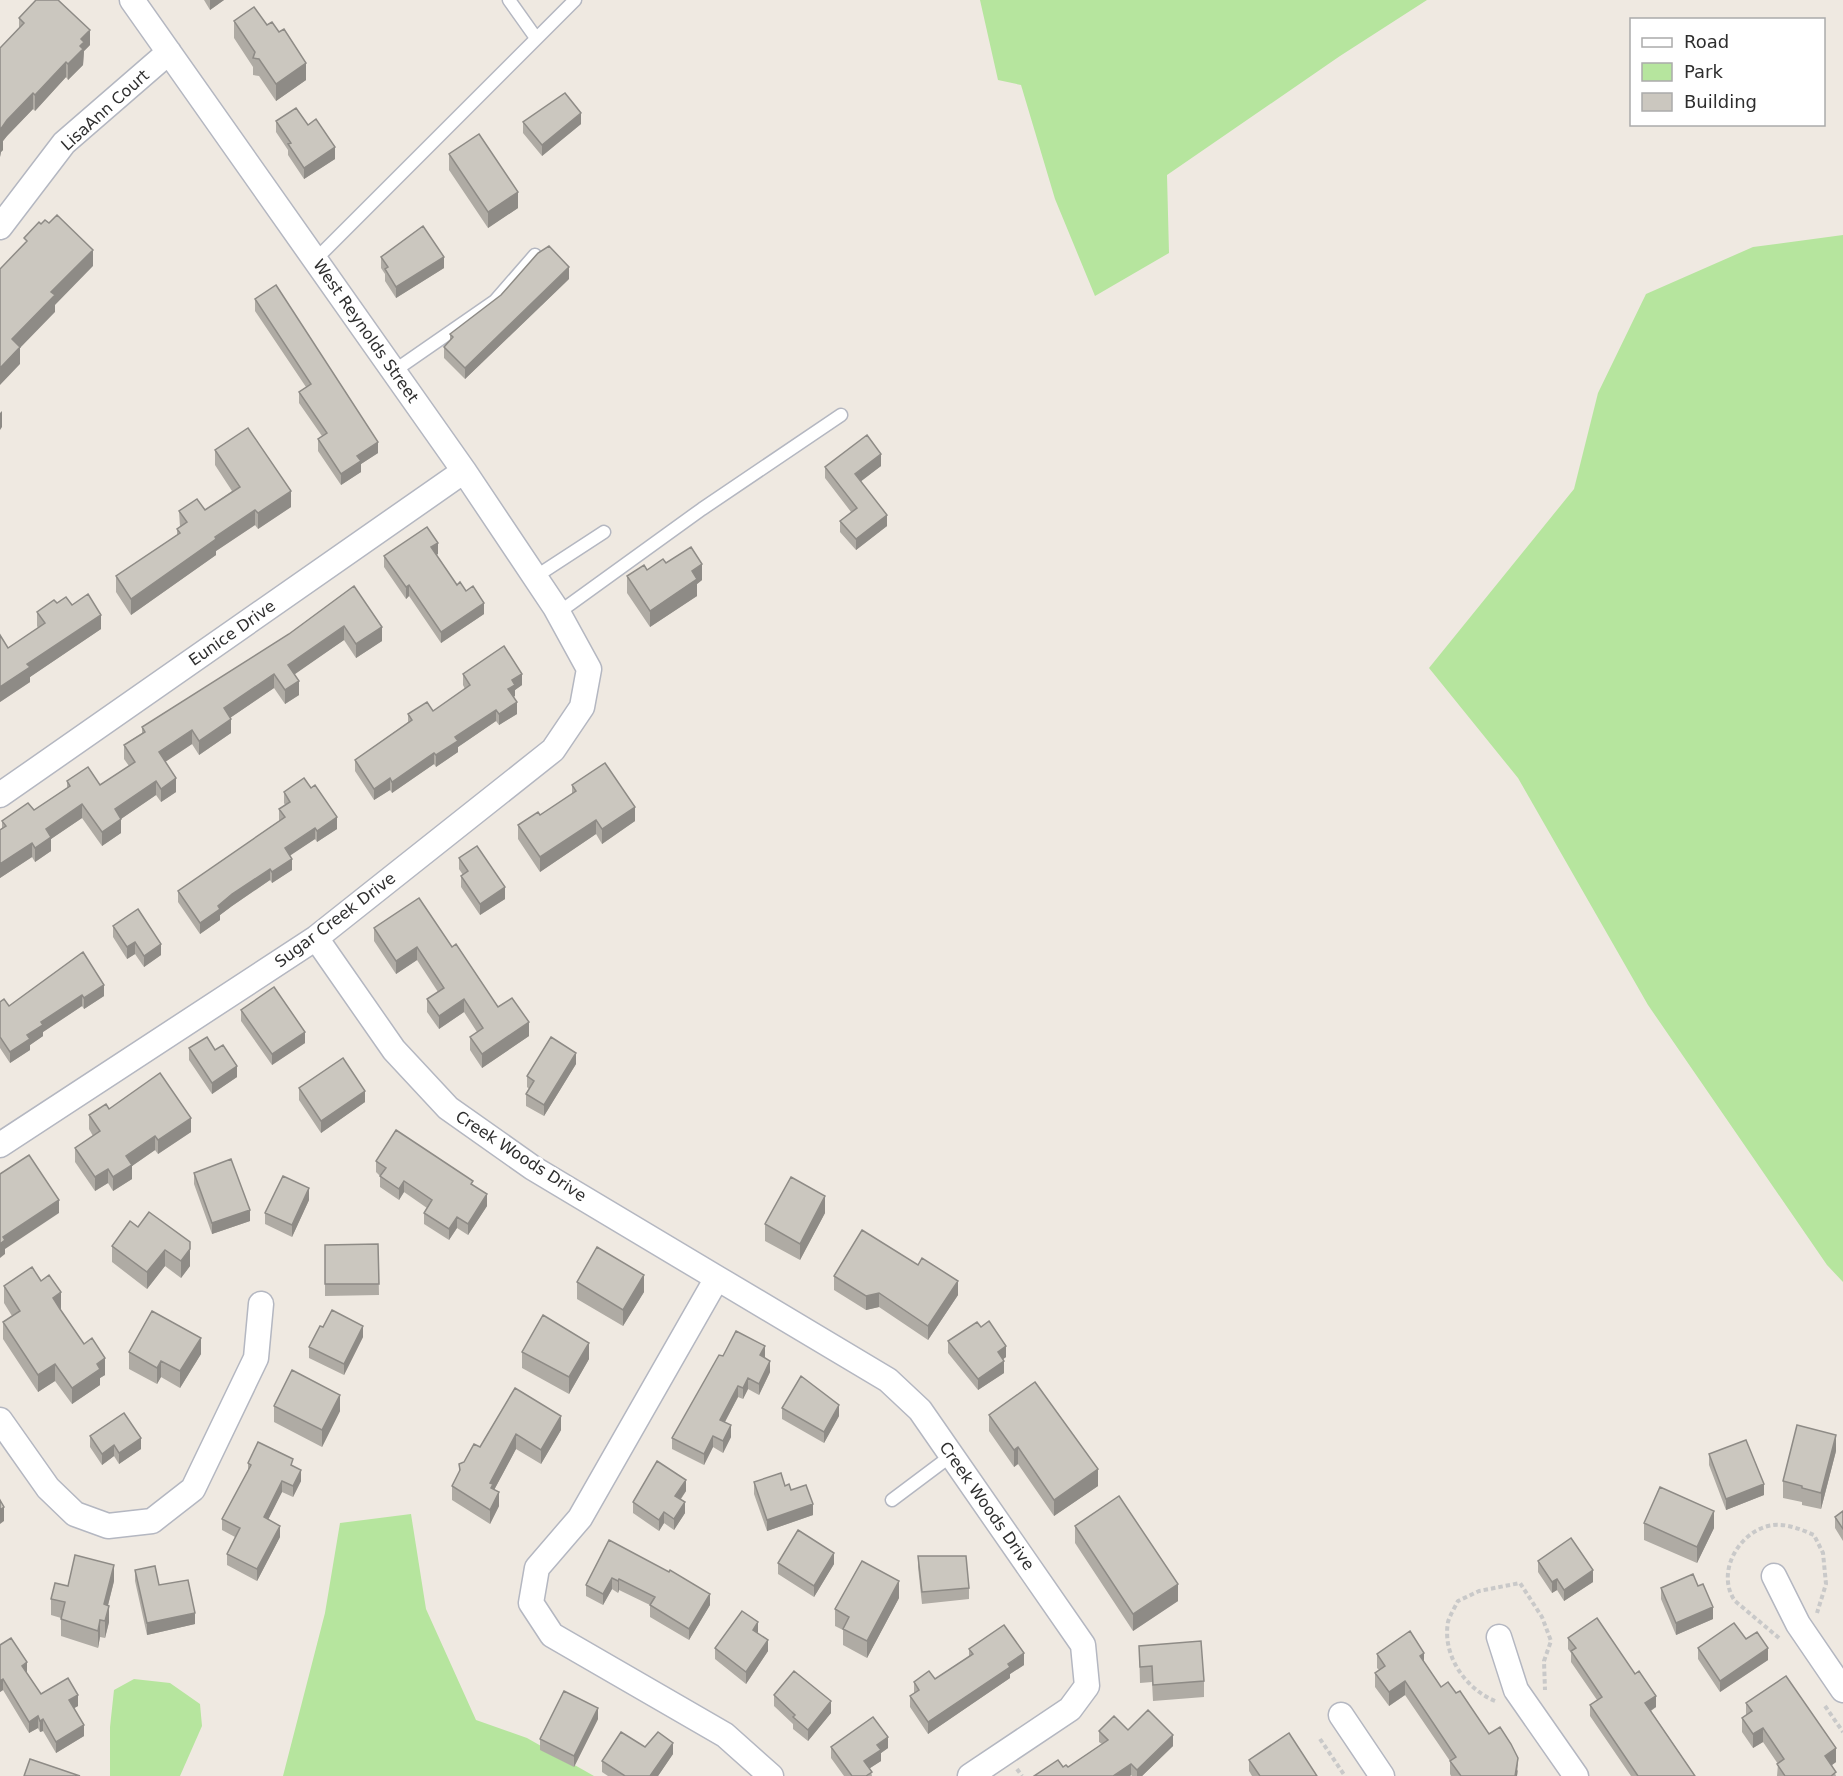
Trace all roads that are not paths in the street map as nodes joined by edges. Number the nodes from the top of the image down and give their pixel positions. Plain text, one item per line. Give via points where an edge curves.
1 (132, 0) edge
2 (509, 0) edge
3 (575, 0) edge
4 (536, 38) junction
5 (169, 52) junction
6 (0, 227) edge
7 (536, 255) edge
8 (315, 260) junction
9 (394, 371) junction
10 (841, 415) dead end
11 (464, 471) junction
12 (604, 532) dead end
13 (535, 577) junction
14 (558, 613) junction
15 (589, 669) joint
16 (0, 795) edge
17 (316, 938) junction
18 (0, 1144) edge
19 (717, 1278) junction
20 (261, 1304) dead end
21 (0, 1420) edge
22 (952, 1455) junction
23 (892, 1500) dead end
24 (1774, 1576) dead end
25 (1499, 1637) dead end
26 (1834, 1697) edge
27 (1341, 1715) dead end
28 (771, 1776) edge
29 (970, 1776) edge
30 (1382, 1776) edge
31 (1576, 1776) edge

1 - 5 street, West Reynolds Street
2 - 4 lane
3 - 4 lane
4 - 8 lane
5 - 6 street, LisaAnn Court via 64,143
5 - 8 street, West Reynolds Street
7 - 9 lane via 495,301
8 - 9 street, West Reynolds Street
9 - 11 street, West Reynolds Street
10 - 14 lane via 694,514
11 - 13 street, West Reynolds Street
11 - 16 street, Eunice Drive
12 - 13 lane
13 - 14 street, West Reynolds Street
14 - 15 street, West Reynolds Street
15 - 17 street, Sugar Creek Drive via 582,707 553,750
17 - 18 street, Sugar Creek Drive
17 - 19 street, Creek Woods Drive via 394,1050 448,1108 533,1168
19 - 22 street, Creek Woods Drive via 888,1380 920,1410
19 - 28 street via 580,1518 537,1568 531,1603 552,1635 725,1735
20 - 21 street via 256,1358 193,1489 152,1521 108,1526 75,1514 48,1488
22 - 23 lane
22 - 29 street, Creek Woods Drive via 1083,1646 1087,1686 1070,1709
24 - 26 street
25 - 31 street via 1516,1690
27 - 30 street

